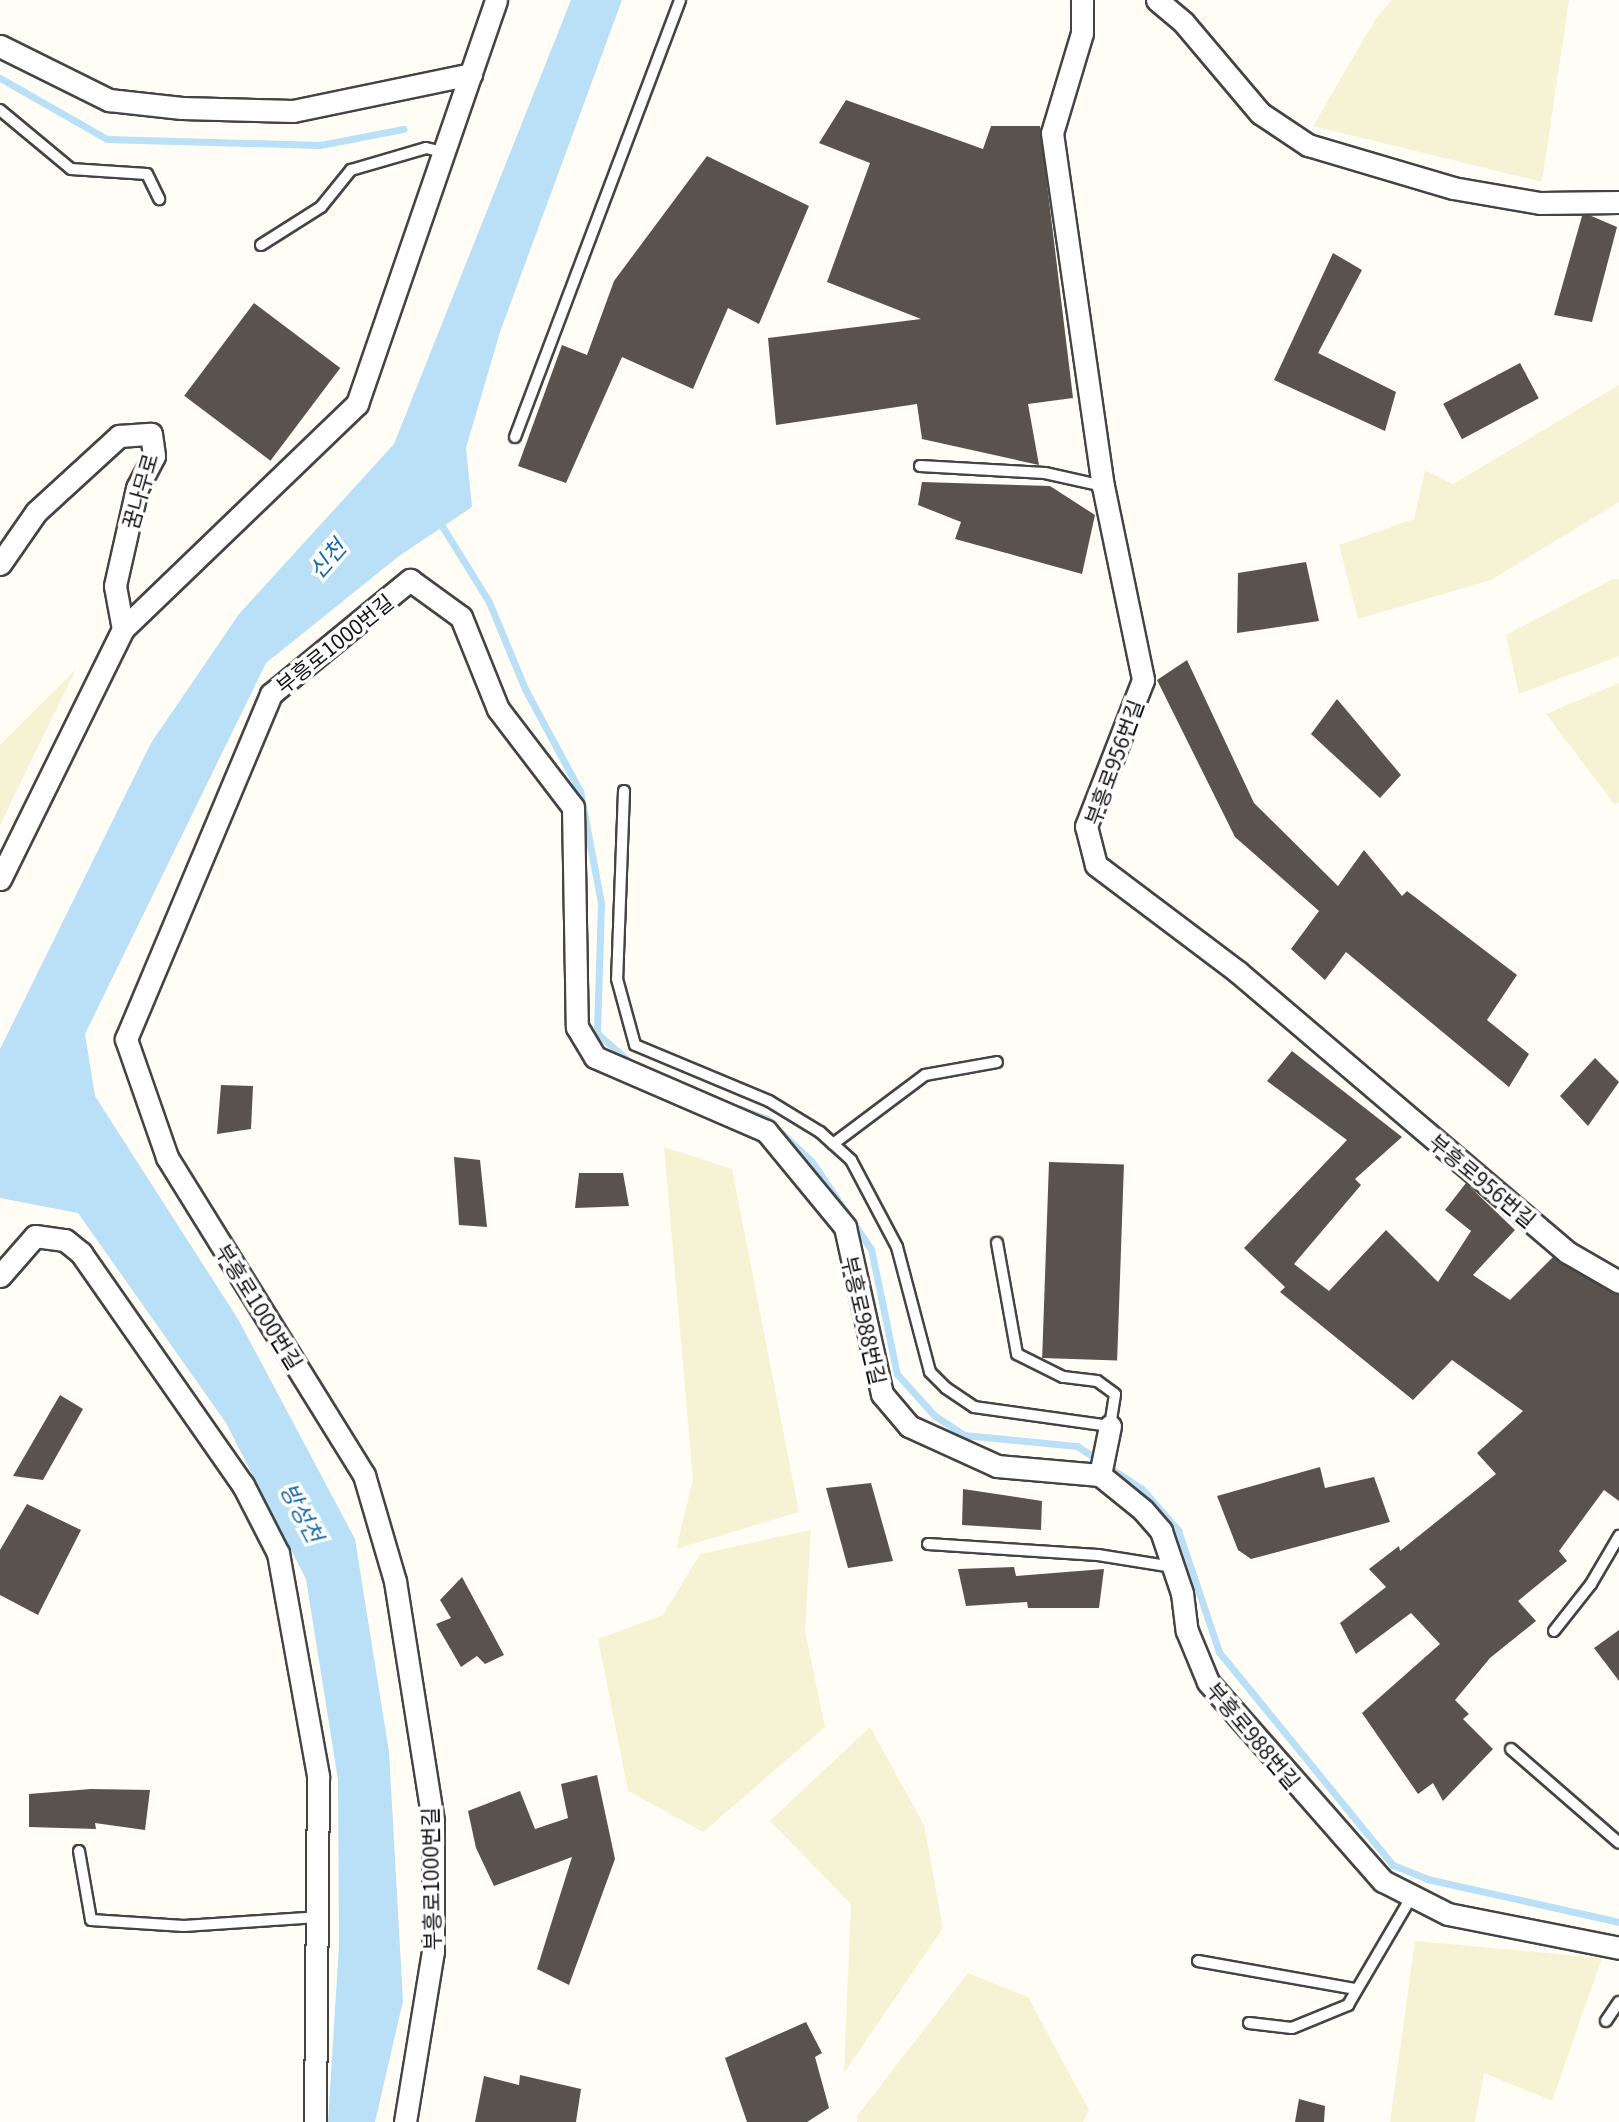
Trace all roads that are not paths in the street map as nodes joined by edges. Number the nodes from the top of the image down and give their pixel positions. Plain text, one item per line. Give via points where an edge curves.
1 (496, 0) edge
2 (680, 0) edge
3 (1082, 0) edge
4 (1157, 0) edge
5 (0, 46) edge
6 (471, 74) junction
7 (0, 110) edge
8 (443, 152) junction
9 (159, 199) dead end
10 (1619, 202) edge
11 (261, 245) dead end
12 (515, 437) dead end
13 (920, 466) dead end
14 (1103, 485) junction
15 (0, 564) edge
16 (410, 580) joint
17 (123, 629) junction
18 (624, 791) dead end
19 (0, 879) edge
20 (997, 1062) dead end
21 (833, 1144) junction
22 (997, 1243) dead end
23 (0, 1276) edge
24 (1619, 1282) edge
25 (1110, 1426) junction
26 (1100, 1475) junction
27 (1619, 1536) edge
28 (928, 1544) dead end
29 (1173, 1567) junction
30 (1554, 1631) dead end
31 (1511, 1749) dead end
32 (1619, 1843) edge
33 (79, 1851) dead end
34 (1412, 1896) junction
35 (318, 1917) junction
36 (1619, 1948) edge
37 (1198, 1961) dead end
38 (1355, 1989) junction
39 (1619, 2002) edge
40 (1606, 2021) dead end
41 (1249, 2023) dead end
42 (315, 2122) edge
43 (405, 2122) edge

1 - 6 street
2 - 12 lane
3 - 14 street, 부흥로956번길 via 1082,33 1052,133
4 - 10 street via 1184,23 1260,113 1308,145 1453,188 1539,203
5 - 6 street via 108,100 182,108 293,111
6 - 8 street
7 - 9 lane via 71,169 147,174
8 - 11 lane via 426,148 351,170 321,207
8 - 17 street via 357,404
13 - 14 lane via 1045,473
14 - 24 street, 부흥로956번길 via 1143,680 1086,826 1096,864 1238,972 1567,1252
15 - 17 street, 꿈나무로 via 36,512 119,436 151,434 154,456 137,488 115,586
16 - 26 street, 부흥로988번길 via 461,617 498,709 573,807 577,1027 595,1057 766,1131 845,1227 882,1394 909,1426 997,1466
16 - 43 street, 부흥로1000번길 via 271,694 126,1039 167,1157 363,1475 395,1581 433,1821 433,1951
17 - 19 street
18 - 21 lane via 617,979 635,1045 769,1101
20 - 21 lane via 925,1075
21 - 25 lane via 851,1160 876,1200 897,1247 930,1372 974,1407
22 - 25 lane via 1017,1354 1063,1377 1097,1381 1115,1394
23 - 35 street via 35,1236 65,1240 81,1253 243,1485 278,1553 318,1776
25 - 26 street
26 - 29 street, 부흥로988번길 via 1161,1531
27 - 30 lane via 1591,1584
28 - 29 lane via 1098,1555
29 - 34 street, 부흥로988번길 via 1187,1631 1208,1682 1382,1881
31 - 32 lane
33 - 35 lane via 91,1920 184,1926
34 - 36 street, 부흥로988번길 via 1448,1914
34 - 38 lane via 1380,1955
35 - 42 street
37 - 38 lane
38 - 41 lane via 1348,2005 1292,2028
39 - 40 lane

